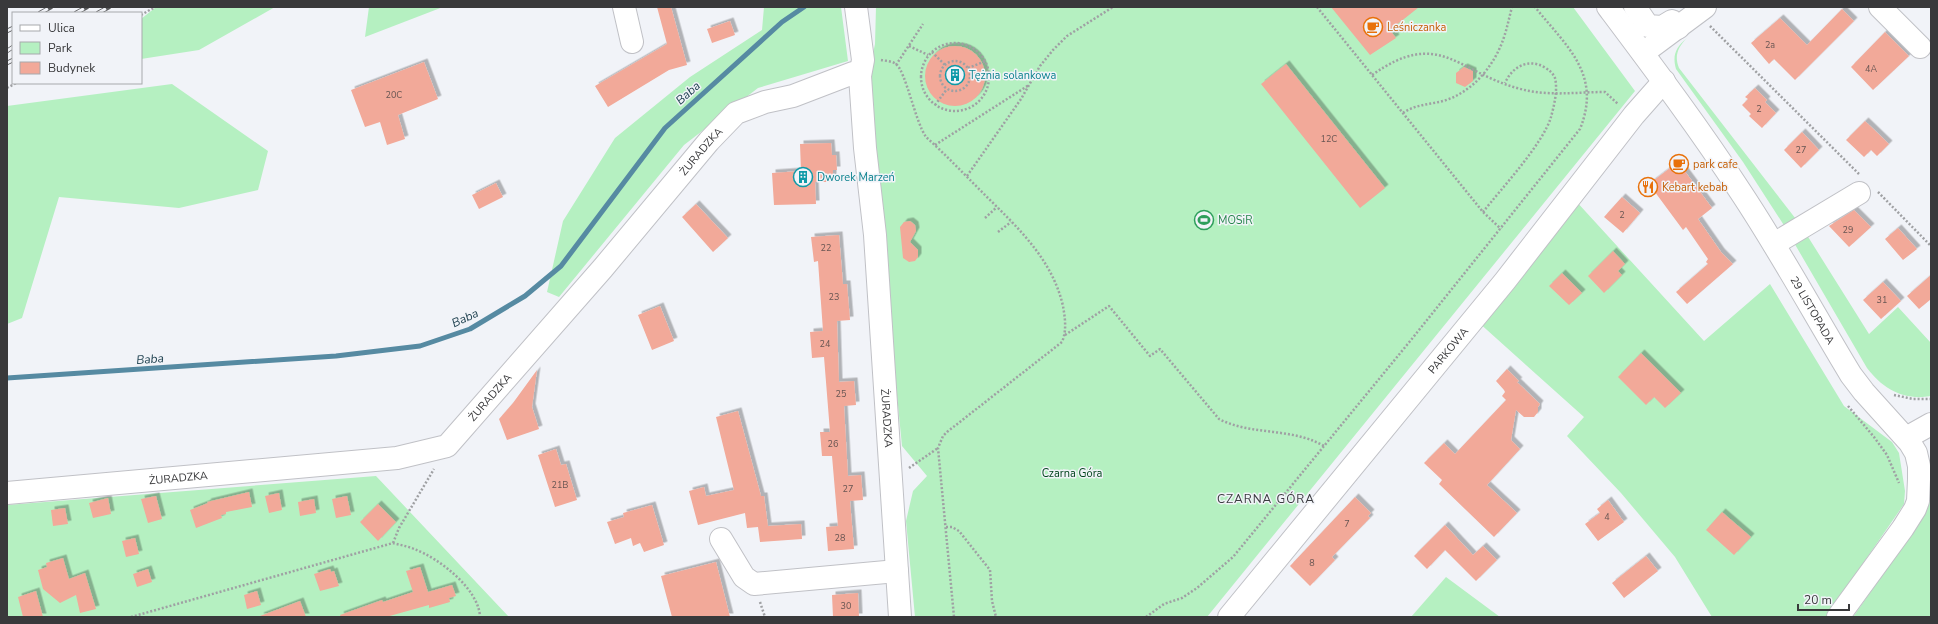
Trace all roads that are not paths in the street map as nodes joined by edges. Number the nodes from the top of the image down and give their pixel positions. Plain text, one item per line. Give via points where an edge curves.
1 (624, 7) edge
2 (856, 7) edge
3 (1608, 7) edge
4 (1634, 7) edge
5 (1880, 7) edge
6 (1701, 10) edge
7 (1678, 28) junction
8 (632, 42) dead end
9 (1920, 47) dead end
10 (1643, 54) junction
11 (861, 68) junction
12 (1664, 81) junction
13 (1865, 186) road end
14 (1774, 244) junction
15 (1931, 424) edge
16 (1906, 438) junction
17 (7, 493) edge
18 (721, 539) dead end
19 (897, 571) junction
20 (900, 617) edge
21 (1229, 617) edge
22 (1838, 617) edge

1 - 8 street
2 - 11 street, ŻURADZKA
3 - 10 street, 29 LISTOPADA
4 - 7 street via 1648,26 1662,27 1672,22
5 - 9 street
6 - 7 street
7 - 10 street
10 - 12 street, 29 LISTOPADA
11 - 17 street, ŻURADZKA via 793,96 765,102 736,113 708,141 603,268 447,446 396,458
11 - 19 street, ŻURADZKA via 865,148 875,235
12 - 14 street, 29 LISTOPADA via 1740,190
12 - 21 street, PARKOWA
13 - 14 street
14 - 16 street, 29 LISTOPADA via 1851,375
15 - 16 street
16 - 22 street, 29 LISTOPADA via 1916,453 1919,466 1918,501 1915,509 1904,528
18 - 19 street via 744,577 754,584
19 - 20 street, ŻURADZKA

